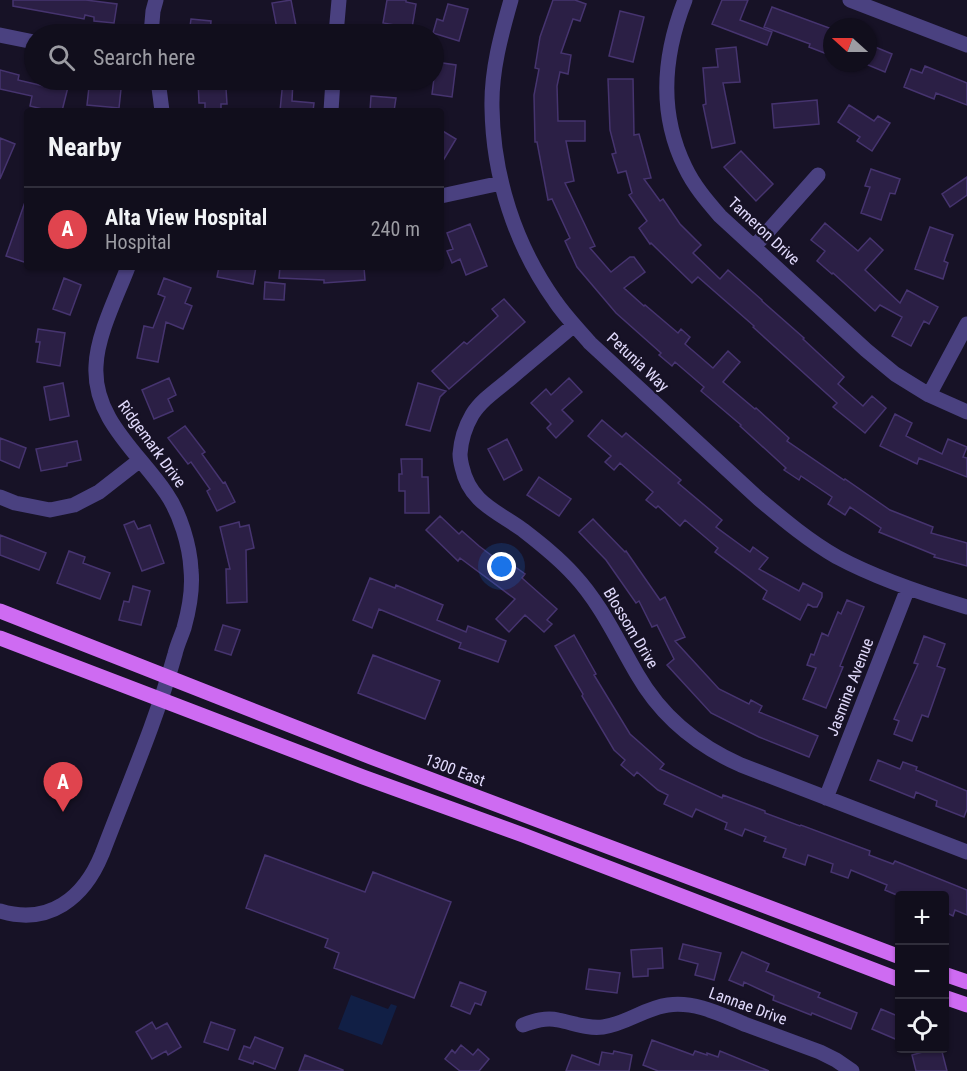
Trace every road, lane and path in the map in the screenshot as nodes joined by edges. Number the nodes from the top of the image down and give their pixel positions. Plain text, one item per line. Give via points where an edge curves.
1 (156, 0) edge
2 (339, 0) edge
3 (511, 0) edge
4 (685, 0) edge
5 (850, 0) edge
6 (152, 24) edge
7 (337, 24) edge
8 (0, 35) edge
9 (24, 40) edge
10 (967, 45) edge
11 (159, 90) edge
12 (332, 90) edge
13 (162, 108) edge
14 (331, 108) edge
15 (818, 175) dead end
16 (501, 183) junction
17 (444, 195) edge
18 (754, 247) junction
19 (127, 270) edge
20 (967, 324) edge
21 (574, 325) junction
22 (929, 394) junction
23 (967, 412) edge
24 (140, 460) junction
25 (0, 497) edge
26 (908, 588) junction
27 (967, 607) edge
28 (0, 611) edge
29 (0, 638) edge
30 (169, 678) junction
31 (160, 700) junction
32 (826, 798) junction
33 (967, 852) edge
34 (0, 911) edge
35 (895, 955) edge
36 (949, 975) edge
37 (895, 978) edge
38 (967, 982) edge
39 (949, 998) edge
40 (967, 1005) edge
41 (523, 1025) dead end
42 (852, 1071) edge

1 - 6 street
2 - 7 street
3 - 16 street, Petunia Way via 495,68 492,107
4 - 18 street, Tameron Drive via 670,46 666,80 667,111 674,140 685,168 703,196
5 - 10 street
8 - 9 street
11 - 13 street
12 - 14 street
15 - 18 street
16 - 17 street
16 - 21 street, Petunia Way via 538,276
18 - 22 street, Tameron Drive via 866,350
19 - 24 street, Ridgemark Drive via 100,339 96,382 104,410
20 - 22 street
21 - 26 street, Petunia Way via 783,519 838,557
21 - 32 street, Blossom Drive via 472,414 461,445 464,478 476,497 550,551 574,575 609,621 655,700 675,722 722,757
22 - 23 street, Tameron Drive
24 - 25 street via 99,492 74,505 50,510
24 - 30 street, Ridgemark Drive via 173,504 190,557 192,584 187,613
26 - 27 street, Petunia Way
26 - 32 street, Jasmine Avenue
28 - 30 main road, 1300 East
29 - 31 main road
30 - 31 street, Ridgemark Drive
30 - 35 main road, 1300 East
31 - 34 street, Ridgemark Drive via 91,878 66,903 47,912 18,915
31 - 37 main road
32 - 33 street, Blossom Drive
36 - 38 main road
39 - 40 main road
41 - 42 street, Lannae Drive via 539,1019 557,1019 603,1027 649,1010 687,1004 820,1052

